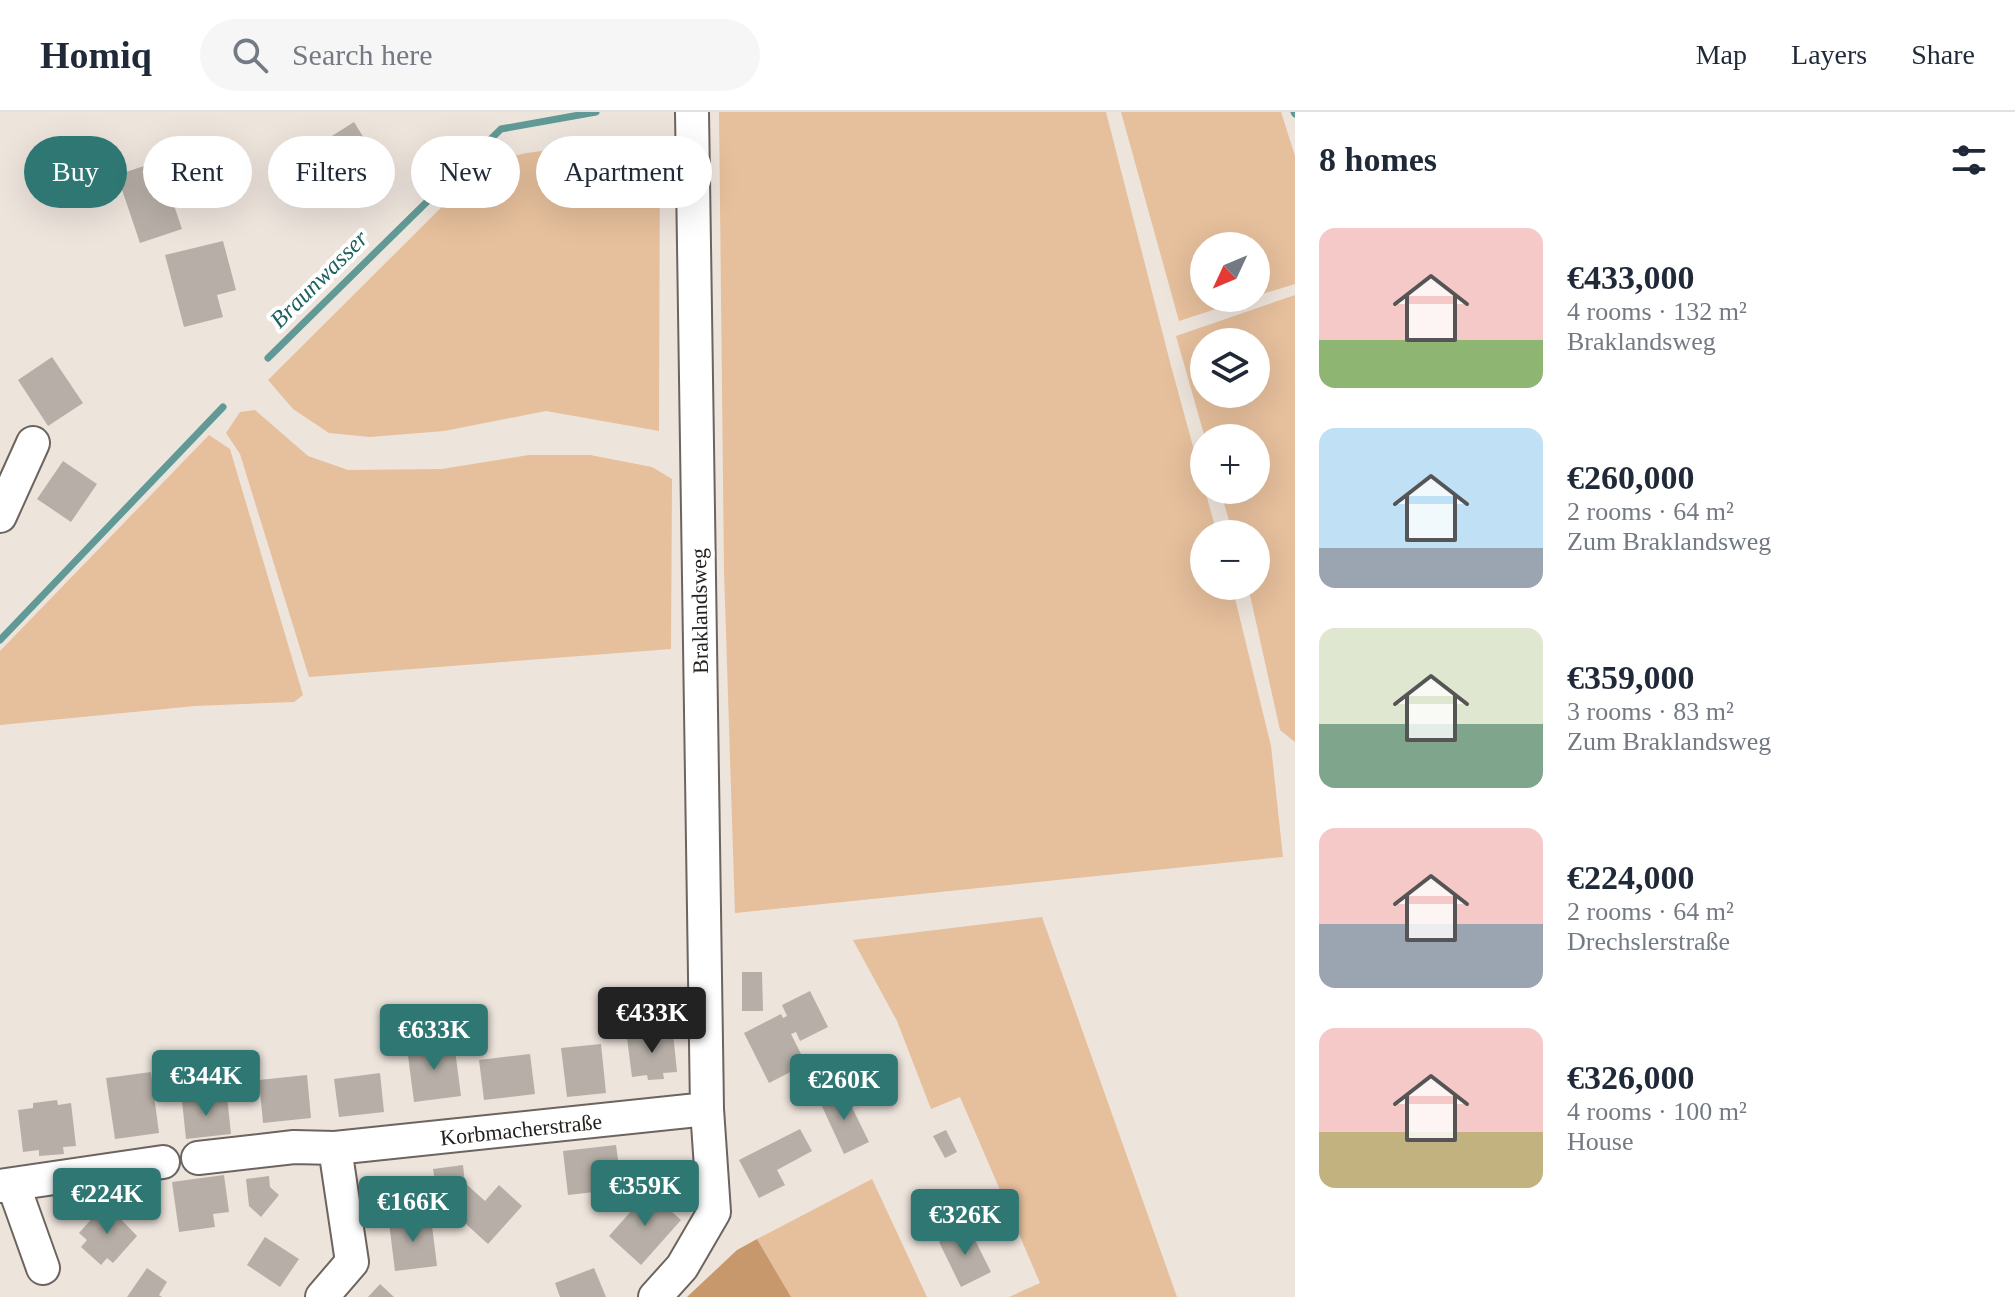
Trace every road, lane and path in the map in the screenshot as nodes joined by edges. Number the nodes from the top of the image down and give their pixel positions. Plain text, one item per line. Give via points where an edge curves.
1 (691, 116) edge
2 (33, 443) dead end
3 (0, 516) edge
4 (707, 1109) junction
5 (335, 1148) junction
6 (198, 1158) dead end
7 (163, 1162) dead end
8 (7, 1185) edge
9 (43, 1268) dead end
10 (322, 1297) edge
11 (655, 1297) edge

1 - 4 street, Braklandsweg
2 - 3 street
4 - 5 street, Korbmacherstraße
4 - 11 street, Braklandsweg via 714,1212 682,1267
5 - 6 street, Korbmacherstraße
5 - 10 street via 352,1262
7 - 8 street
8 - 9 street

